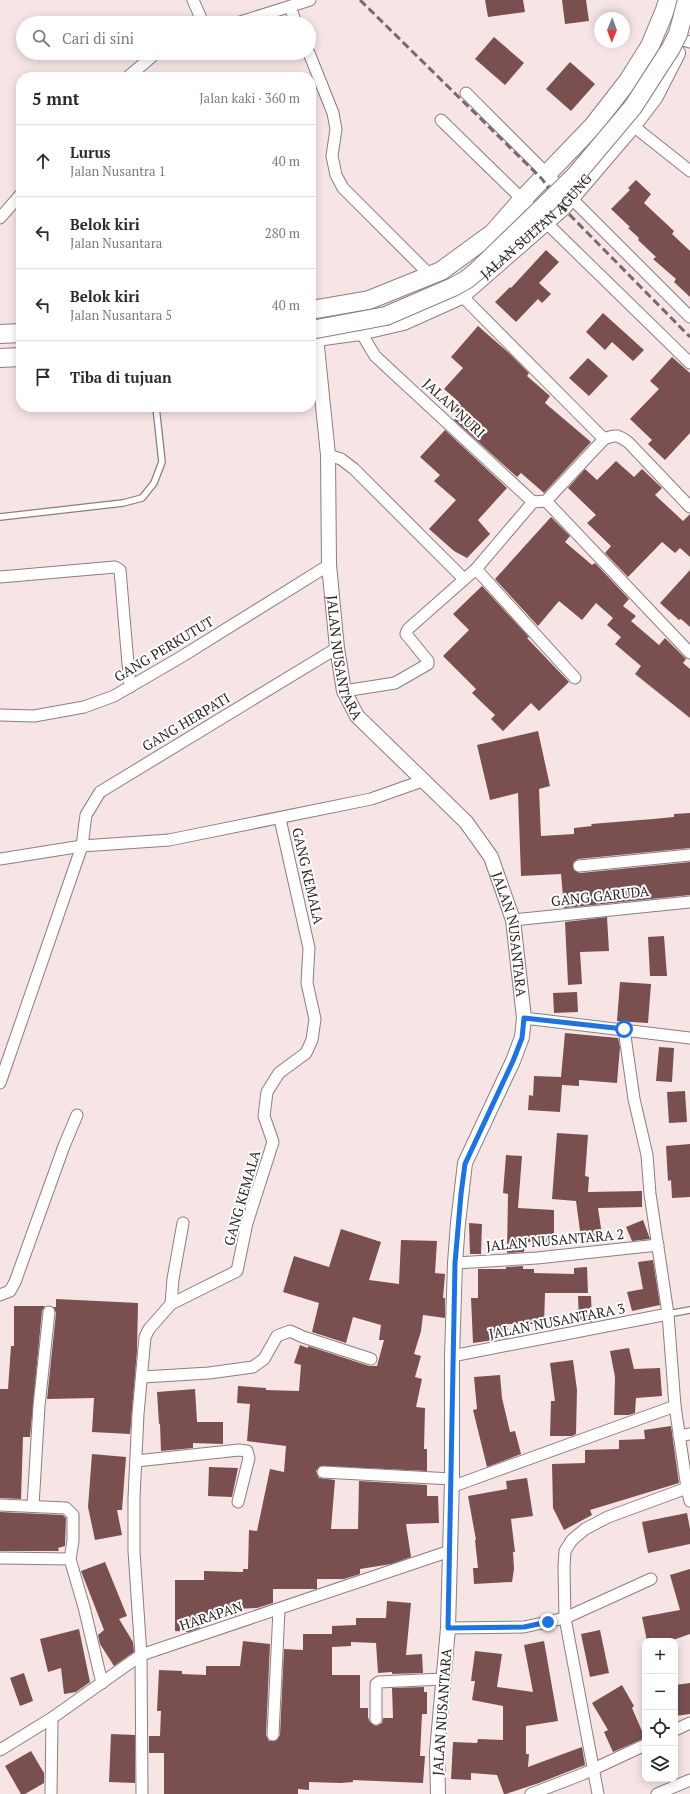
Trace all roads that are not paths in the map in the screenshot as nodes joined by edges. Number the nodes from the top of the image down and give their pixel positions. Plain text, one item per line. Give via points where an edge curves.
1 (193, 0) edge
2 (310, 0) edge
3 (668, 0) edge
4 (675, 0) edge
5 (687, 0) edge
6 (290, 7) junction
7 (200, 16) edge
8 (260, 16) edge
9 (293, 16) edge
10 (690, 21) edge
11 (686, 41) edge
12 (148, 60) edge
13 (312, 60) edge
14 (134, 72) edge
15 (466, 93) dead end
16 (441, 120) dead end
17 (632, 125) junction
18 (593, 126) junction
19 (614, 146) junction
20 (690, 171) edge
21 (547, 173) junction
22 (570, 197) junction
23 (16, 200) edge
24 (522, 200) junction
25 (0, 218) edge
26 (545, 223) junction
27 (431, 276) junction
28 (461, 295) junction
29 (316, 309) edge
30 (316, 317) edge
31 (690, 317) edge
32 (360, 331) junction
33 (16, 333) edge
34 (0, 334) edge
35 (316, 334) edge
36 (316, 335) edge
37 (16, 357) edge
38 (0, 358) edge
39 (316, 359) edge
40 (690, 363) edge
41 (157, 412) edge
42 (604, 439) junction
43 (328, 455) junction
44 (546, 501) junction
45 (533, 502) junction
46 (690, 507) edge
47 (0, 517) edge
48 (329, 565) junction
49 (476, 569) junction
50 (0, 577) edge
51 (464, 579) junction
52 (336, 648) junction
53 (690, 653) edge
54 (575, 678) dead end
55 (130, 687) junction
56 (344, 691) junction
57 (0, 715) edge
58 (424, 780) junction
59 (280, 819) junction
60 (82, 846) junction
61 (690, 855) edge
62 (0, 859) edge
63 (580, 866) dead end
64 (690, 902) edge
65 (513, 920) junction
66 (524, 1018) junction
67 (624, 1029) junction
68 (690, 1038) edge
69 (0, 1083) edge
70 (77, 1115) dead end
71 (183, 1223) dead end
72 (658, 1245) junction
73 (455, 1263) junction
74 (0, 1295) edge
75 (171, 1304) junction
76 (690, 1310) edge
77 (49, 1312) dead end
78 (668, 1314) junction
79 (452, 1356) junction
80 (371, 1360) dead end
81 (143, 1377) junction
82 (675, 1406) junction
83 (685, 1435) edge
84 (136, 1462) junction
85 (323, 1472) dead end
86 (452, 1483) junction
87 (687, 1488) junction
88 (690, 1501) edge
89 (238, 1502) dead end
90 (0, 1505) edge
91 (33, 1506) junction
92 (450, 1551) junction
93 (0, 1558) edge
94 (70, 1559) junction
95 (651, 1579) dead end
96 (279, 1610) junction
97 (565, 1618) junction
98 (448, 1628) junction
99 (140, 1656) junction
100 (443, 1679) junction
101 (102, 1683) junction
102 (52, 1718) junction
103 (376, 1719) dead end
104 (690, 1723) edge
105 (678, 1729) edge
106 (273, 1735) dead end
107 (642, 1745) edge
108 (0, 1750) edge
109 (594, 1768) junction
110 (690, 1780) edge
111 (51, 1794) edge
112 (142, 1794) edge
113 (438, 1794) edge
114 (531, 1794) edge
115 (598, 1794) edge
116 (657, 1794) edge

1 - 7 street
2 - 6 street
3 - 18 main road, JALAN SULTAN AGUNG via 650,46 628,81
4 - 30 main road via 661,41 624,100 564,169 471,264 446,280 384,307
5 - 35 main road, bridge via 678,34 671,48 633,107 575,176 477,271 453,287 386,316
6 - 8 street
6 - 9 street
10 - 11 main road, JALAN SULTAN AGUNG
11 - 17 main road, JALAN SULTAN AGUNG via 654,96
12 - 14 street
13 - 27 street via 333,113 336,129 332,156 336,175 343,188
15 - 21 street
16 - 24 street
17 - 19 main road, JALAN SULTAN AGUNG
17 - 20 street
18 - 19 main road
18 - 21 main road, JALAN SULTAN AGUNG
19 - 22 main road, JALAN SULTAN AGUNG
21 - 22 street
21 - 24 main road, JALAN SULTAN AGUNG
22 - 26 main road, JALAN SULTAN AGUNG
22 - 31 street
23 - 25 street
24 - 26 street
24 - 27 main road, JALAN SULTAN AGUNG via 494,233
26 - 28 main road, JALAN SULTAN AGUNG
26 - 40 street
27 - 29 main road, JALAN SULTAN AGUNG via 368,300
28 - 32 main road, JALAN SULTAN AGUNG via 403,321
28 - 42 street
32 - 36 main road, JALAN SULTAN AGUNG
32 - 45 street, JALAN NURI via 375,356
33 - 34 main road
37 - 38 main road
39 - 43 street, JALAN NUSANTARA
41 - 47 lane via 162,462 154,483 142,498 123,503
42 - 44 street
42 - 46 street via 619,435 628,442
43 - 48 street, JALAN NUSANTARA
43 - 51 street via 341,459 354,469
44 - 45 street
44 - 53 street
45 - 49 street
48 - 52 street, JALAN NUSANTARA
48 - 55 street, GANG PERKUTUT
49 - 51 street
49 - 54 street
50 - 55 street via 115,567 120,570
51 - 56 street via 408,629 408,639 428,664 395,683
52 - 56 street, JALAN NUSANTARA
52 - 60 street, GANG HERPATI via 100,792 86,816
55 - 57 street, GANG PERKUTUT via 84,707 34,716
56 - 58 street, JALAN NUSANTARA via 357,716
58 - 59 street via 371,799
58 - 65 street, JALAN NUSANTARA via 466,822 491,857
59 - 60 street via 169,840
59 - 75 street, GANG KEMALA via 309,948 307,983 315,1019 312,1040 306,1053 279,1073 267,1092 264,1116 274,1142 247,1223 237,1271
60 - 62 street
60 - 69 street, GANG HERPATI
61 - 63 street
64 - 65 street, GANG GARUDA
65 - 66 street, JALAN NUSANTARA
66 - 67 street
66 - 73 street, JALAN NUSANTARA via 522,1038 513,1061 465,1164
67 - 68 street
67 - 72 street via 634,1099 647,1155
70 - 74 street via 15,1282 10,1291
71 - 75 street
72 - 73 street, JALAN NUSANTARA 2 via 537,1258
72 - 78 street
73 - 79 street, JALAN NUSANTARA
75 - 81 street via 145,1337
76 - 78 lane
77 - 91 street via 39,1406
78 - 79 street, JALAN NUSANTARA 3
78 - 82 street
79 - 86 street, JALAN NUSANTARA
80 - 81 street via 290,1332 277,1336 264,1359 253,1367
81 - 84 street
82 - 83 street
82 - 86 street
83 - 87 street
84 - 89 street via 247,1451 249,1458
84 - 99 street via 134,1551
85 - 86 street
86 - 92 street, JALAN NUSANTARA
87 - 88 street
87 - 97 street via 608,1517 585,1529 572,1540 565,1551 564,1559
90 - 91 street
91 - 94 street via 66,1508 73,1515
92 - 96 street, HARAPAN
92 - 98 street, JALAN NUSANTARA
93 - 94 street
94 - 101 street
95 - 97 street
96 - 99 street, HARAPAN
96 - 106 street
97 - 98 street via 524,1627
97 - 109 street
98 - 100 street, JALAN NUSANTARA
99 - 101 street, HARAPAN
99 - 112 street
100 - 103 street via 379,1682 376,1684
100 - 113 street, JALAN NUSANTARA via 437,1752
101 - 102 street, HARAPAN
102 - 108 street, HARAPAN
102 - 111 street
104 - 105 street
107 - 109 street
109 - 114 street
109 - 115 street
110 - 116 street

